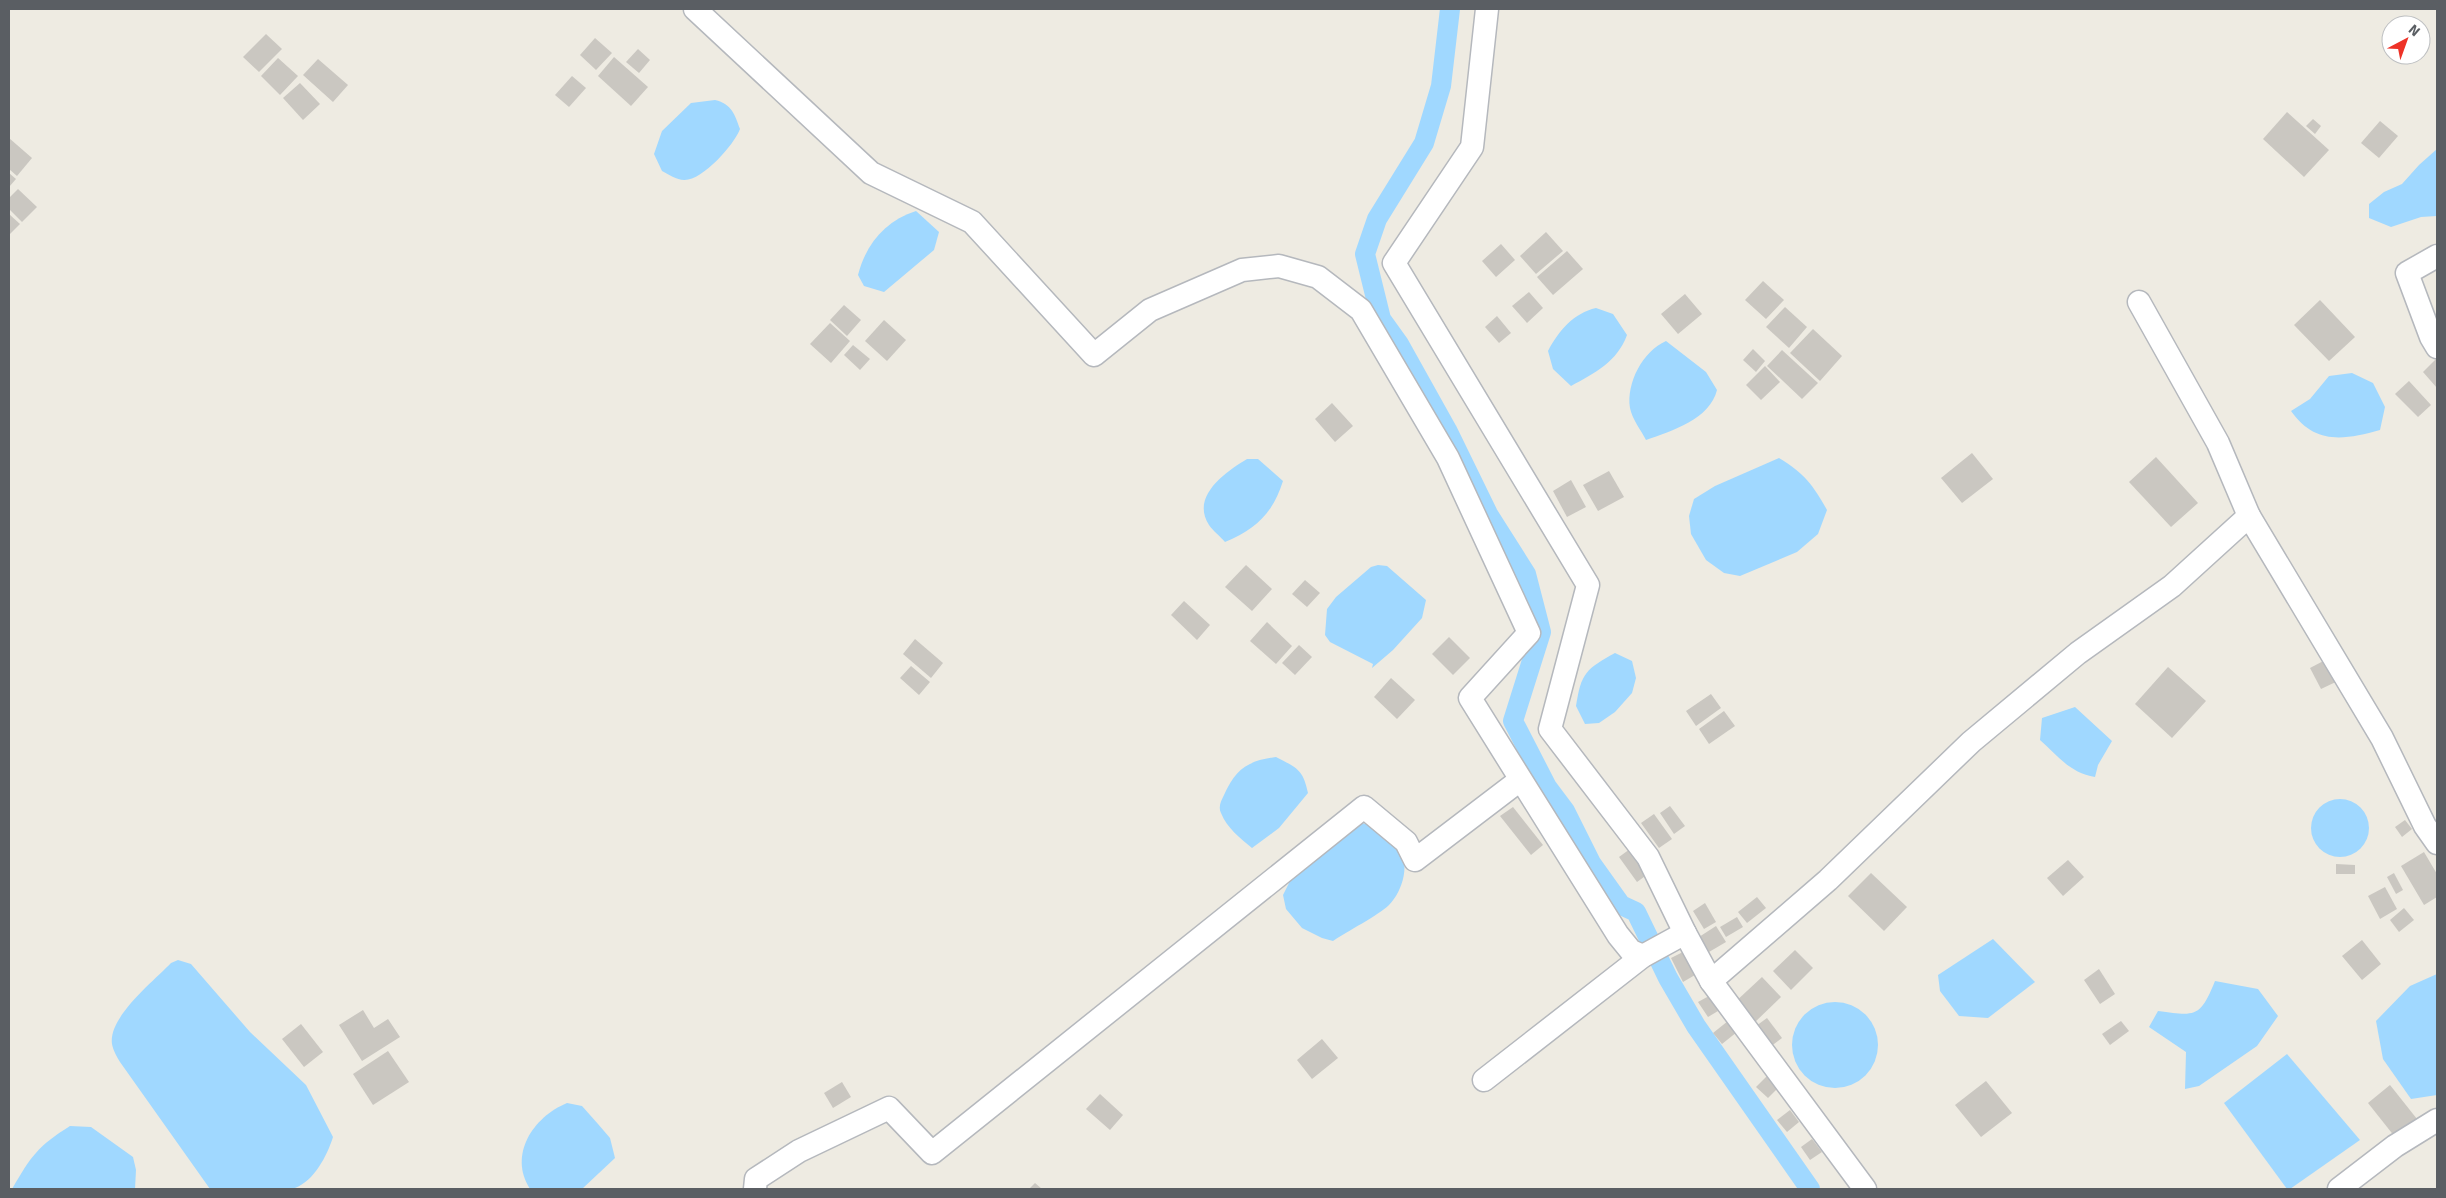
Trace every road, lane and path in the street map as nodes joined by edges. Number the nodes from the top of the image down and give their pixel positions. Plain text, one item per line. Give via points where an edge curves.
1 (695, 9) edge
2 (1486, 9) edge
3 (2437, 256) edge
4 (2139, 302) dead end
5 (2437, 347) edge
6 (2249, 516) junction
7 (1520, 780) junction
8 (2437, 843) edge
9 (1682, 933) junction
10 (1643, 956) junction
11 (1711, 981) junction
12 (1484, 1080) dead end
13 (2437, 1120) edge
14 (1859, 1187) edge
15 (755, 1189) edge
16 (2339, 1189) edge

1 - 7 street via 871,173 972,222 1094,355 1150,310 1242,270 1279,266 1318,277 1360,310 1448,458 1529,633 1470,698
2 - 9 street via 1472,147 1394,264 1588,585 1550,728 1648,857
3 - 5 street via 2407,273
4 - 6 street via 2218,443
6 - 8 street via 2382,738 2425,826
6 - 11 street via 2172,586 2078,653 1971,742 1828,880
7 - 10 street via 1618,935 1631,951
7 - 15 street via 1415,860 1406,842 1364,807 932,1152 888,1108 799,1150 756,1179
9 - 10 street
9 - 11 street
10 - 12 street
11 - 14 street
13 - 16 street via 2395,1146

